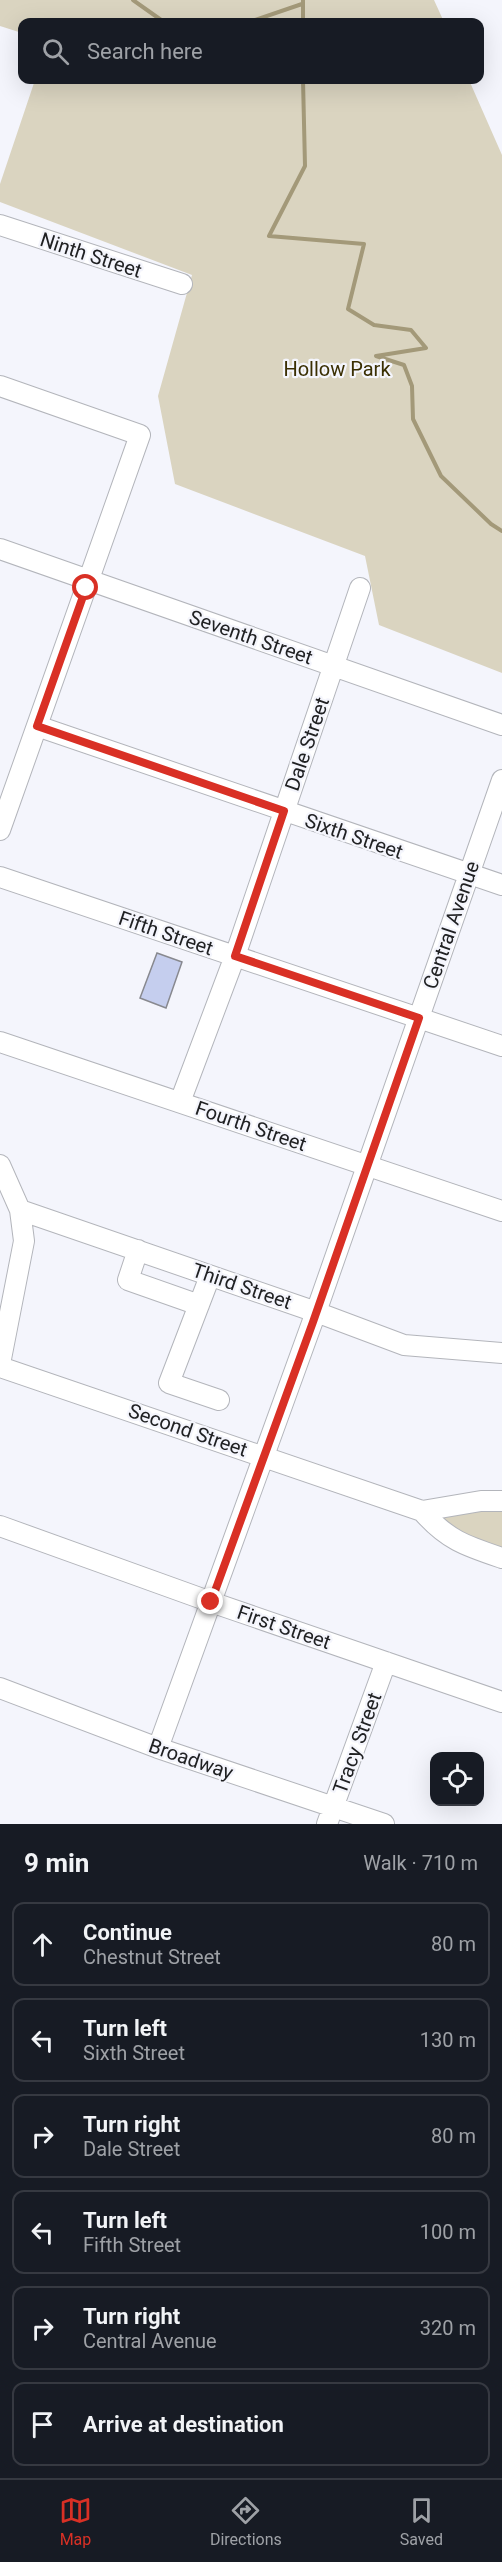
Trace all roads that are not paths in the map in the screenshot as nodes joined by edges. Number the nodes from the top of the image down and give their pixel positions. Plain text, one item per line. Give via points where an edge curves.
1 (1, 228) edge
2 (182, 284) dead end
3 (0, 386) edge
4 (0, 549) edge
5 (88, 580) junction
6 (360, 588) dead end
7 (334, 666) junction
8 (502, 725) edge
9 (37, 726) junction
10 (502, 780) edge
11 (284, 811) junction
12 (0, 830) edge
13 (469, 875) junction
14 (0, 877) edge
15 (502, 885) edge
16 (235, 956) junction
17 (419, 1018) junction
18 (0, 1042) edge
19 (502, 1046) edge
20 (180, 1102) junction
21 (0, 1165) edge
22 (368, 1166) junction
23 (20, 1210) junction
24 (502, 1211) edge
25 (138, 1250) junction
26 (210, 1276) junction
27 (199, 1305) junction
28 (316, 1312) junction
29 (502, 1353) edge
30 (0, 1365) edge
31 (219, 1400) dead end
32 (264, 1456) junction
33 (502, 1501) edge
34 (422, 1511) junction
35 (0, 1526) edge
36 (502, 1558) edge
37 (211, 1602) junction
38 (386, 1662) junction
39 (0, 1689) edge
40 (502, 1702) edge
41 (158, 1748) junction
42 (330, 1815) edge
43 (384, 1824) edge

1 - 2 street, Ninth Street
3 - 5 street via 140,435
4 - 5 street, Seventh Street
5 - 7 street, Seventh Street
5 - 9 street
6 - 7 street, Dale Street
7 - 8 street, Seventh Street
7 - 11 street, Dale Street
9 - 11 street, Sixth Street
9 - 12 street
10 - 13 street, Central Avenue
11 - 13 street, Sixth Street
11 - 16 street, Dale Street
13 - 15 street, Sixth Street
13 - 17 street, Central Avenue
14 - 16 street, Fifth Street
16 - 17 street, Fifth Street
16 - 20 street, Dale Street
17 - 19 street, Fifth Street
17 - 22 street, Central Avenue
18 - 20 street, Fourth Street
20 - 22 street, Fourth Street
21 - 23 street
22 - 24 street, Fourth Street
22 - 28 street, Central Avenue
23 - 25 street, Third Street
23 - 30 street via 24,1241
25 - 26 street, Third Street
25 - 27 street via 128,1280
26 - 27 street
26 - 28 street, Third Street
27 - 31 street via 169,1383
28 - 29 street, Third Street via 404,1345
28 - 32 street, Central Avenue
30 - 32 street, Second Street
32 - 34 street, Second Street
32 - 37 street, Central Avenue
33 - 34 street
34 - 36 street, Second Street via 460,1544
35 - 37 street, First Street
37 - 38 street, First Street
37 - 41 street, Central Avenue
38 - 40 street, First Street
38 - 42 street, Tracy Street
39 - 41 street, Broadway
41 - 42 street, Broadway
42 - 43 street, Broadway

